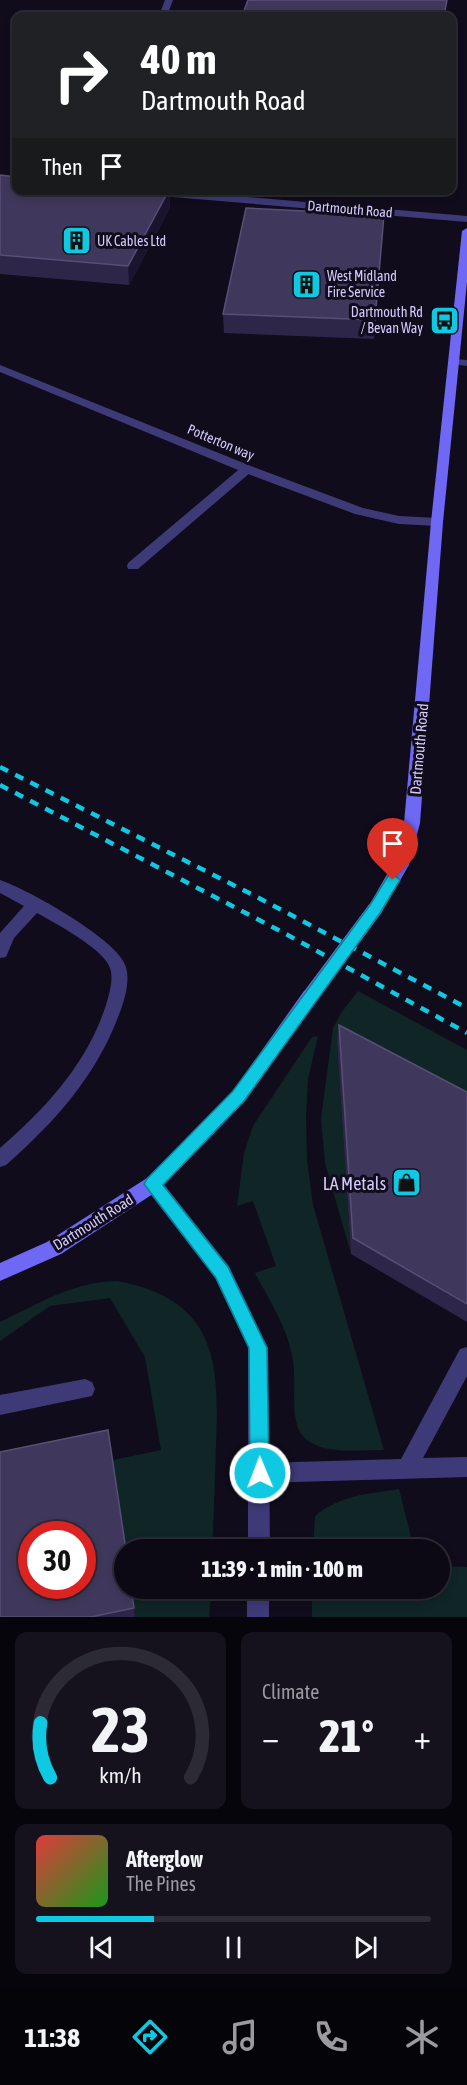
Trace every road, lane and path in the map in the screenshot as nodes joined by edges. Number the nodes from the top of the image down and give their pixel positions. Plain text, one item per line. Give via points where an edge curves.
1 (184, 195) edge
2 (467, 219) edge
3 (467, 231) edge
4 (461, 363) edge
5 (0, 368) edge
6 (247, 469) junction
7 (437, 522) junction
8 (133, 566) dead end
9 (0, 886) edge
10 (35, 905) junction
11 (1, 946) edge
12 (0, 1159) edge
13 (153, 1184) junction
14 (0, 1272) edge
15 (467, 1356) edge
16 (84, 1389) dead end
17 (0, 1405) edge
18 (467, 1467) edge
19 (407, 1468) junction
20 (260, 1473) junction
21 (259, 1539) edge
22 (258, 1599) edge
23 (258, 1617) edge

1 - 2 street, Dartmouth Road
3 - 4 street, Dartmouth Road
4 - 7 street, Dartmouth Road
5 - 6 street, Potterton way
6 - 7 street, Potterton way via 359,511 399,520
6 - 8 street
7 - 13 street, Dartmouth Road, bridge via 418,770 412,823 401,865 375,909 239,1096
9 - 10 street
10 - 11 street
10 - 12 street via 105,948 118,965 118,994 90,1061 67,1095
13 - 14 street, Dartmouth Road via 54,1248
13 - 20 street via 222,1272 258,1348
15 - 19 street
16 - 17 street
18 - 19 street
19 - 20 street
20 - 21 street
22 - 23 street

